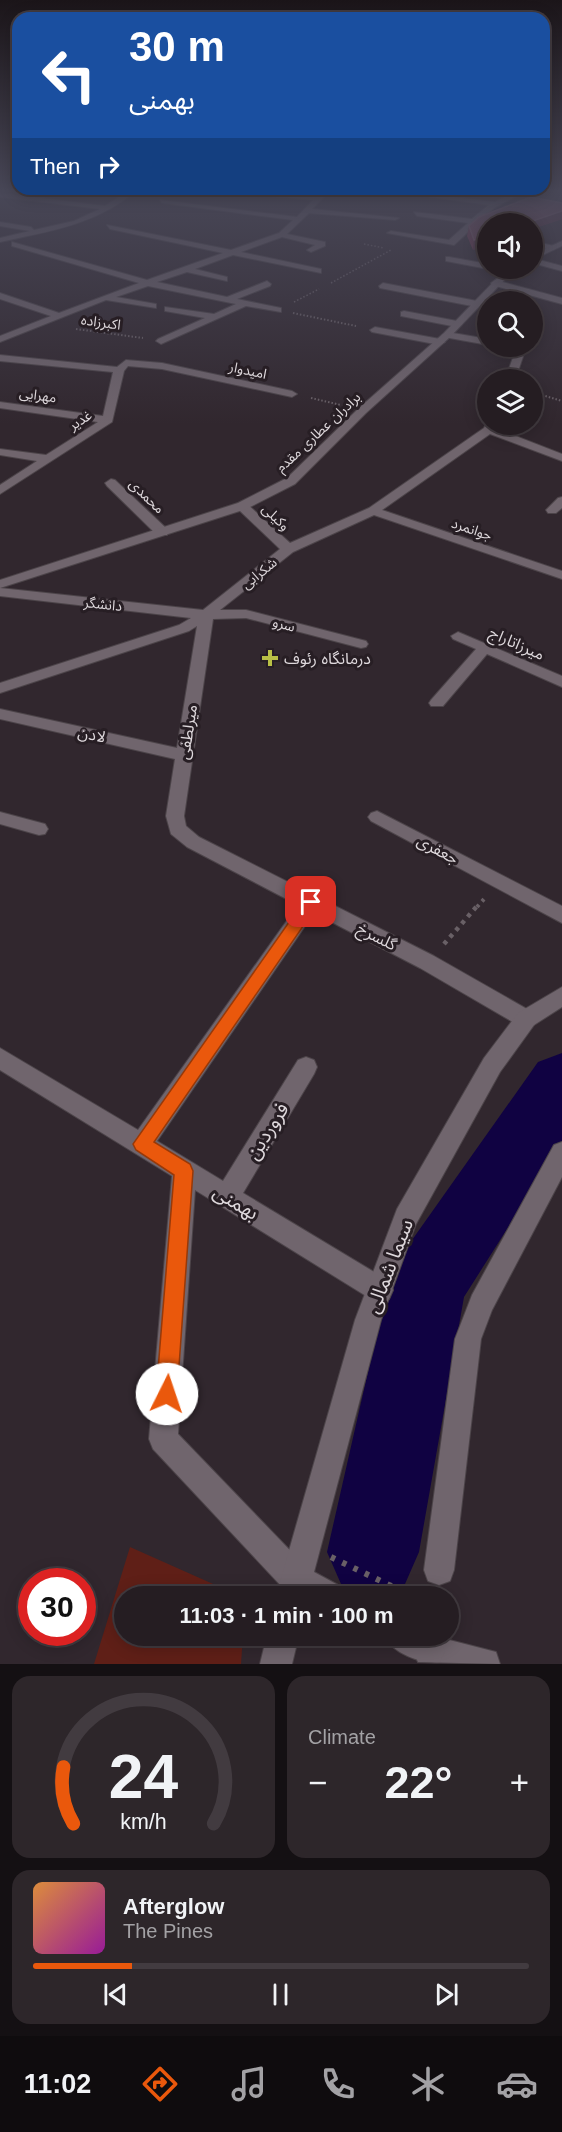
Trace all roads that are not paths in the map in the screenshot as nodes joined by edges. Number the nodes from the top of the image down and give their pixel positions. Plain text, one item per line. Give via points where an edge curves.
1 (97, 269) edge
2 (193, 269) edge
3 (307, 269) edge
4 (189, 270) junction
5 (318, 271) dead end
6 (224, 279) dead end
7 (501, 279) edge
8 (148, 284) junction
9 (267, 284) dead end
10 (495, 284) junction
11 (383, 286) dead end
12 (489, 291) edge
13 (0, 296) edge
14 (105, 298) junction
15 (226, 300) junction
16 (562, 301) edge
17 (243, 304) junction
18 (477, 304) joint
19 (153, 306) dead end
20 (168, 309) dead end
21 (278, 310) road end
22 (404, 314) dead end
23 (59, 316) junction
24 (212, 316) junction
25 (458, 324) junction
26 (0, 329) edge
27 (21, 330) junction
28 (375, 330) road end
29 (0, 339) edge
30 (443, 339) junction
31 (161, 341) road end
32 (477, 341) edge
33 (0, 358) edge
34 (123, 367) junction
35 (292, 394) road end
36 (0, 405) edge
37 (108, 420) junction
38 (479, 435) edge
39 (509, 435) edge
40 (0, 452) edge
41 (562, 458) edge
42 (47, 459) junction
43 (111, 483) dead end
44 (0, 490) edge
45 (242, 506) junction
46 (373, 512) junction
47 (162, 532) junction
48 (288, 549) junction
49 (562, 575) edge
50 (0, 584) edge
51 (0, 592) edge
52 (206, 615) junction
53 (458, 636) dead end
54 (361, 644) dead end
55 (485, 648) junction
56 (562, 682) edge
57 (8, 686) edge
58 (437, 703) dead end
59 (0, 705) edge
60 (0, 714) edge
61 (183, 754) junction
62 (378, 817) dead end
63 (0, 818) edge
64 (39, 829) dead end
65 (193, 842) joint
66 (311, 902) junction
67 (562, 915) edge
68 (562, 996) edge
69 (526, 1019) junction
70 (0, 1058) edge
71 (306, 1067) dead end
72 (142, 1144) junction
73 (562, 1153) edge
74 (184, 1171) junction
75 (227, 1196) junction
76 (380, 1290) junction
77 (439, 1570) dead end
78 (292, 1586) edge
79 (295, 1586) edge
80 (280, 1646) edge
81 (420, 1646) edge
82 (276, 1664) edge
83 (484, 1664) edge

1 - 8 street
2 - 4 street
3 - 5 street
4 - 6 street
4 - 8 street
7 - 10 street, برادران عطاری مقدم
8 - 14 street
8 - 15 street
9 - 15 street
10 - 12 street, برادران عطاری مقدم
10 - 16 street
11 - 18 street
13 - 23 street
14 - 19 street
14 - 23 street
15 - 17 street
17 - 21 street
17 - 24 street
18 - 25 street, برادران عطاری مقدم
20 - 24 street
22 - 25 street
23 - 27 street
24 - 31 street
25 - 30 street, برادران عطاری مقدم
26 - 27 street
27 - 29 street
28 - 30 street
30 - 32 street
30 - 45 street, برادران عطاری مقدم via 291,481
33 - 34 street, امیدوار
34 - 35 street, امیدوار via 162,366
34 - 37 street, غدیر
36 - 37 street, مهرایی
37 - 42 street, غدیر
38 - 46 street, شکرابی
39 - 41 street
40 - 42 street
42 - 44 street, غدیر
43 - 47 street, محمدی
45 - 47 street, برادران عطاری مقدم
45 - 48 street, وکیلی
46 - 48 street, شکرابی
46 - 49 street, جوانمرد
47 - 50 street, برادران عطاری مقدم
48 - 52 street, شکرابی
51 - 52 street, دانشگر
52 - 54 street, سرو via 246,614
52 - 57 street, شکرابی via 184,628
52 - 61 street, میرلطفی
53 - 55 street, میرزاتاراج
55 - 56 street, میرزاتاراج
55 - 58 street
57 - 59 street
60 - 61 street, لادن
61 - 65 street, میرلطفی via 175,816 177,829
62 - 67 street, جعفری
63 - 64 street
65 - 66 street, گلسرخ
66 - 69 street, گلسرخ
66 - 72 street
68 - 69 street, سیما شمالی
69 - 76 street, سیما شمالی via 492,1065 406,1218
70 - 72 street, بهمنی
71 - 75 street, فروردین
72 - 74 street, بهمنی
73 - 77 street via 481,1304 468,1339
74 - 75 street, بهمنی
74 - 78 street via 164,1439
75 - 76 street, بهمنی
76 - 79 street, سیما شمالی via 368,1320
80 - 82 street
81 - 83 street

